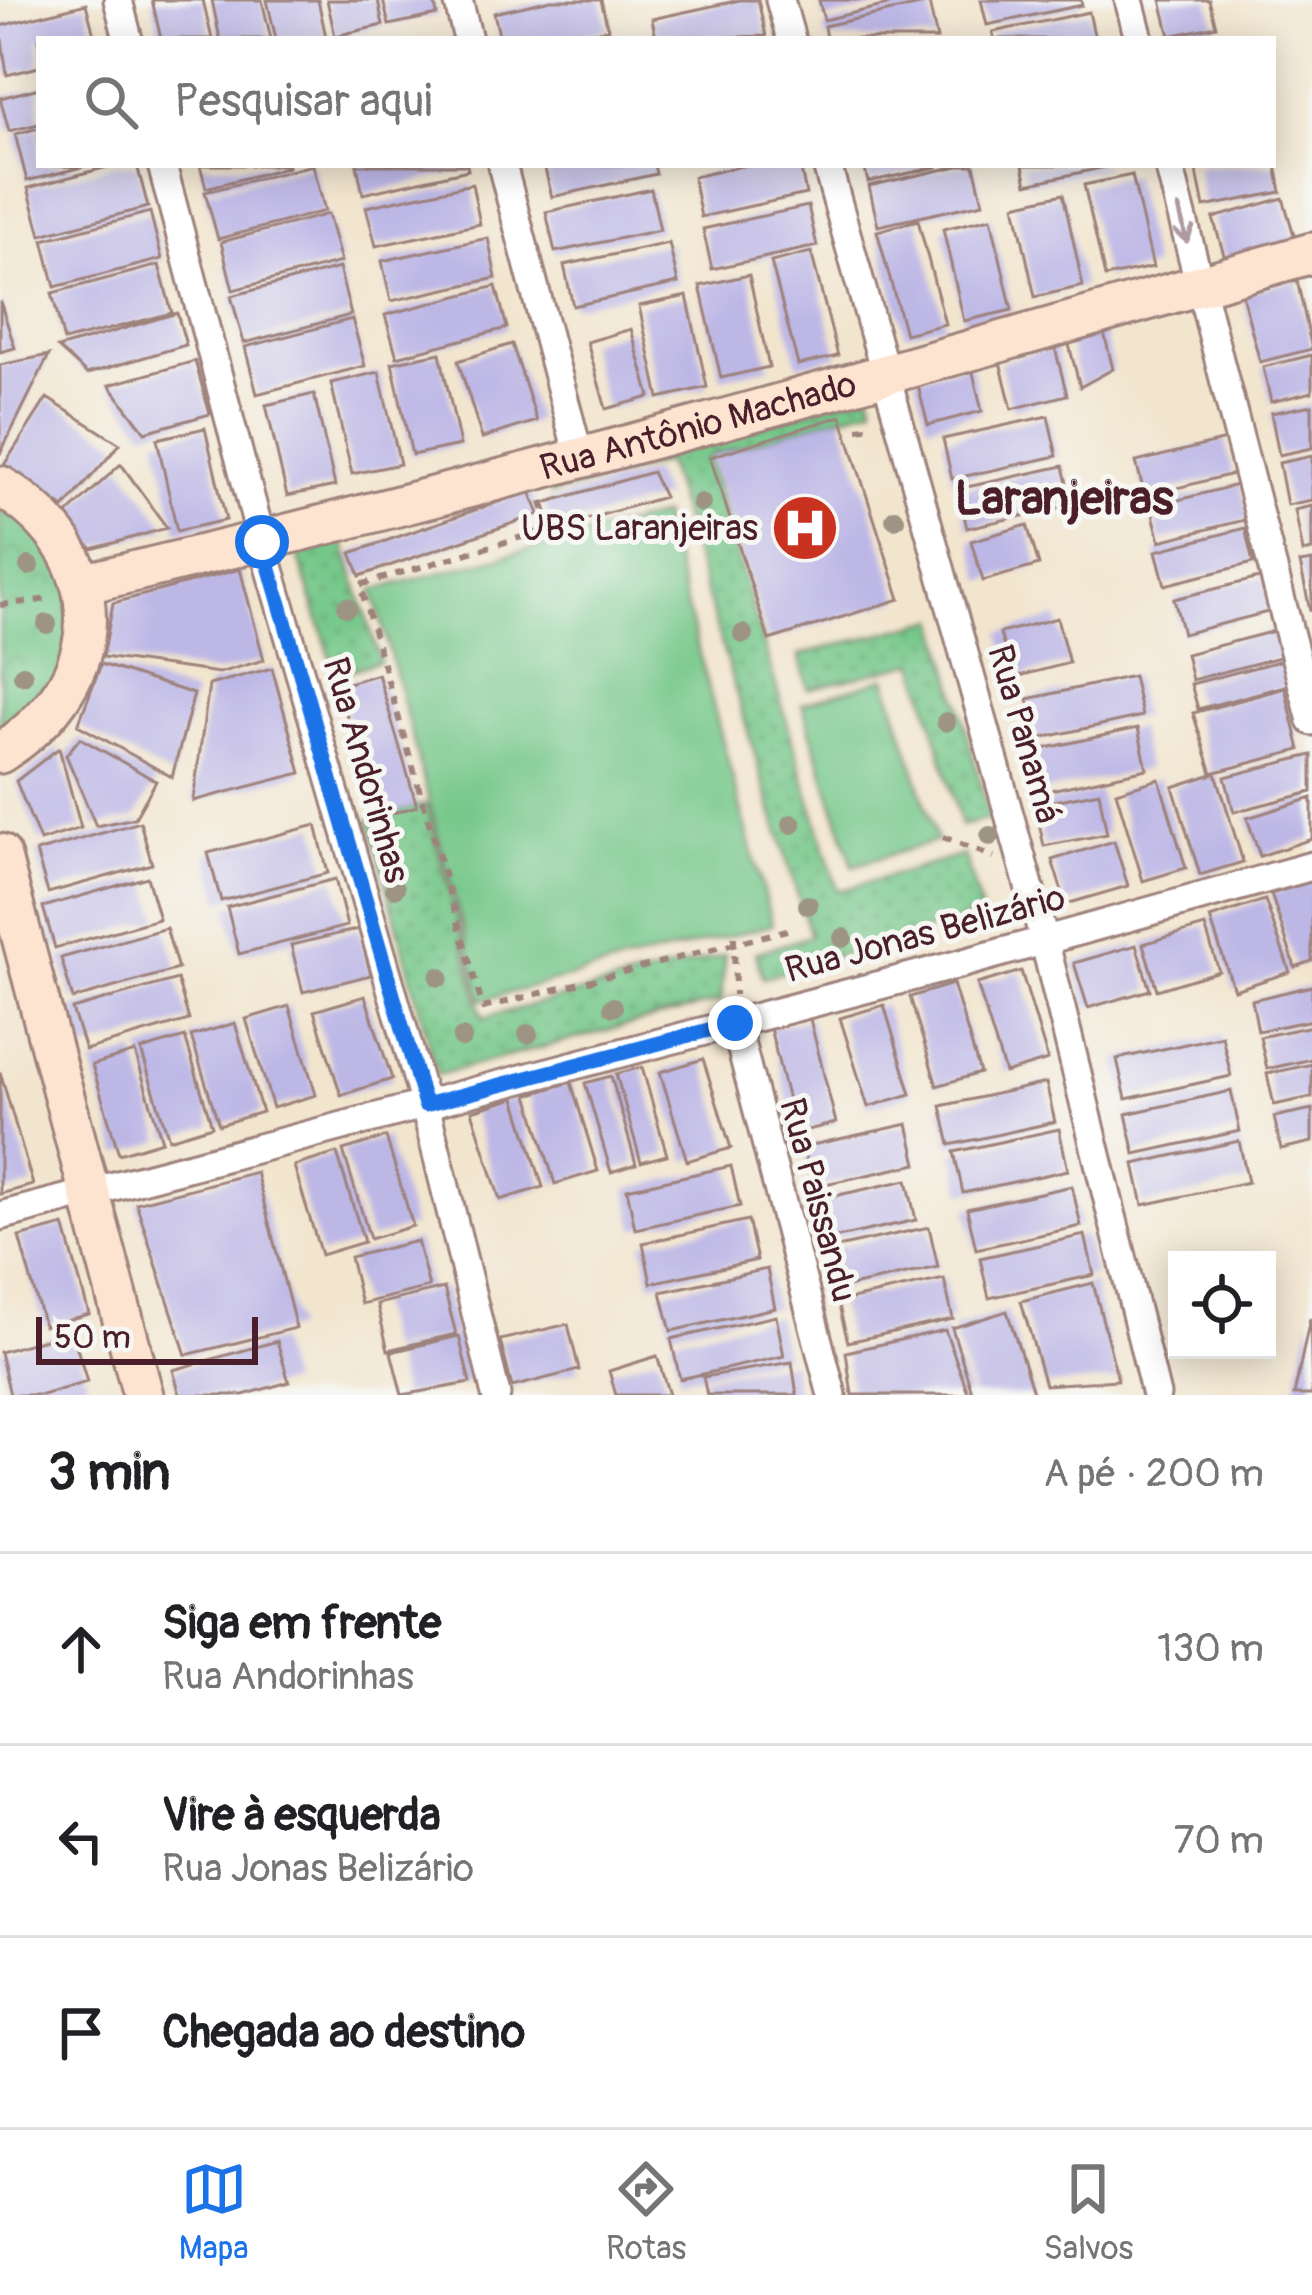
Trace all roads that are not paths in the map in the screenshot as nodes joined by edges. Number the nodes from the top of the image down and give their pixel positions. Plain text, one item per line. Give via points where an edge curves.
1 (118, 0) edge
2 (458, 0) edge
3 (780, 0) edge
4 (1130, 0) edge
5 (127, 36) edge
6 (467, 36) edge
7 (790, 36) edge
8 (1138, 36) edge
9 (163, 168) edge
10 (503, 168) edge
11 (828, 168) edge
12 (1170, 168) edge
13 (1312, 253) edge
14 (1198, 286) junction
15 (886, 375) junction
16 (579, 456) junction
17 (0, 486) edge
18 (262, 542) junction
19 (74, 591) junction
20 (1312, 721) edge
21 (0, 752) edge
22 (0, 854) edge
23 (1312, 866) edge
24 (1044, 940) junction
25 (735, 1023) junction
26 (425, 1105) junction
27 (88, 1193) junction
28 (0, 1216) edge
29 (142, 1395) edge
30 (496, 1395) edge
31 (832, 1395) edge
32 (1156, 1395) edge

1 - 5 street
2 - 6 street
3 - 7 street
4 - 8 street
9 - 18 street, Rua Andorinhas
10 - 16 street
11 - 15 street, Rua Panamá
12 -> 14 street
13 - 14 street, Rua Antônio Machado
14 - 15 street, Rua Antônio Machado
14 - 20 street
15 - 16 street, Rua Antônio Machado
15 - 24 street, Rua Panamá
16 - 18 street, Rua Antônio Machado
17 - 19 street via 34,506 64,542
18 - 19 street, Rua Antônio Machado
18 - 26 street, Rua Andorinhas
19 - 21 street via 86,618 71,682 28,734
22 - 27 street
23 - 24 street, Rua Jonas Belizário
24 - 25 street, Rua Jonas Belizário
24 - 32 street, Rua Panamá
25 - 26 street, Rua Jonas Belizário
25 - 31 street, Rua Paissandu
26 - 27 street, Rua Jonas Belizário
26 - 30 street, Rua Andorinhas
27 - 28 street, Rua Jonas Belizário
27 - 29 street

